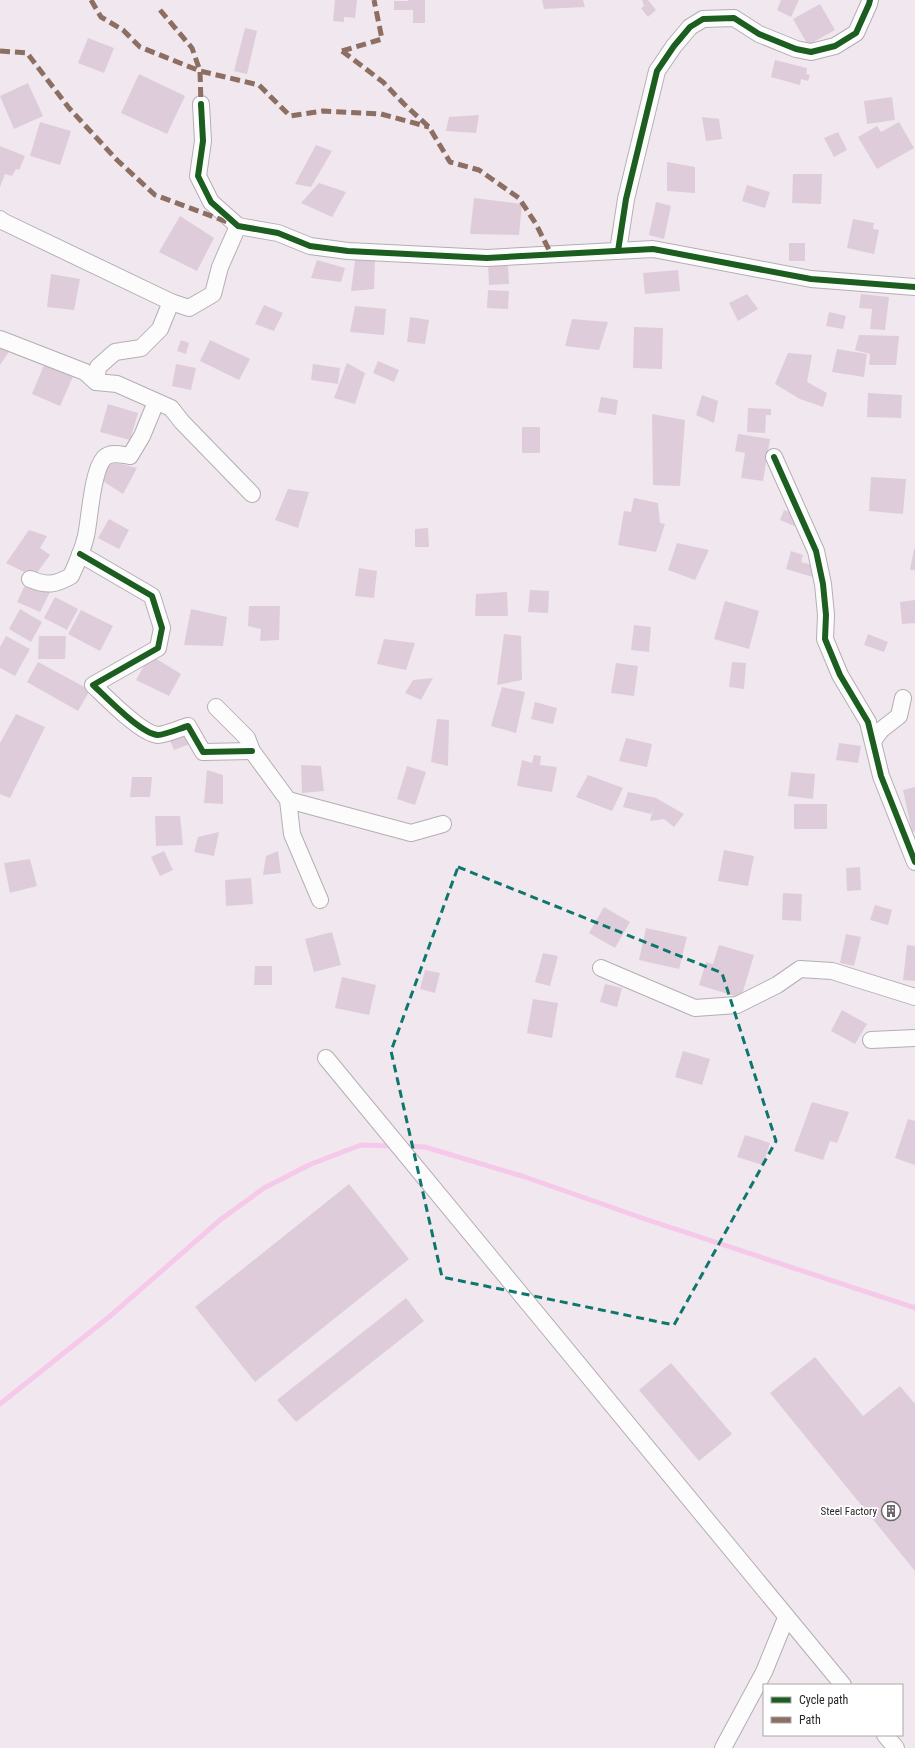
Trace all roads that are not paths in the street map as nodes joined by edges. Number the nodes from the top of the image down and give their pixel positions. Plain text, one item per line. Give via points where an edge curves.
1 (870, 0) edge
2 (201, 104) dead end
3 (0, 218) edge
4 (238, 226) junction
5 (618, 251) junction
6 (915, 287) edge
7 (171, 302) junction
8 (0, 339) edge
9 (96, 382) junction
10 (156, 402) junction
11 (774, 457) dead end
12 (252, 494) dead end
13 (80, 554) junction
14 (30, 580) dead end
15 (904, 698) dead end
16 (216, 707) dead end
17 (872, 741) junction
18 (252, 751) junction
19 (288, 800) junction
20 (443, 824) dead end
21 (915, 862) edge
22 (320, 900) dead end
23 (601, 968) dead end
24 (915, 997) edge
25 (915, 1038) edge
26 (872, 1040) dead end
27 (326, 1058) dead end
28 (786, 1618) junction
29 (842, 1684) edge
30 (886, 1736) edge
31 (724, 1748) edge
32 (896, 1748) edge

1 - 5 street via 856,33 835,46 811,52 796,49 759,34 734,18 703,19 690,27 657,71 626,199
2 - 4 street via 203,141 198,176 211,202
3 - 7 street
4 - 5 street via 278,233 310,246 348,251 487,258
4 - 7 street via 220,267 213,294 190,308
5 - 6 street via 653,249 811,279
7 - 9 street via 160,329 141,348 115,352 98,367
8 - 9 street via 85,372
9 - 10 street via 117,384
10 - 12 street via 171,408
10 - 13 street via 142,436 130,456 112,454 105,458 100,466 86,537
11 - 17 street via 816,551 825,607 825,639 840,675 868,722
13 - 14 street via 71,576 62,581 45,585
13 - 18 street via 152,596 162,628 158,648 93,685 144,729 159,735 188,726 203,752
15 - 17 street via 899,716
16 - 18 street via 247,738
17 - 21 street via 881,776
18 - 19 street
19 - 20 street via 411,833
19 - 22 street via 292,834
23 - 24 street via 695,1008 738,1005 777,985 800,969 832,971
25 - 26 street
27 - 28 street
28 - 29 street
28 - 31 street via 764,1672
30 - 32 street

